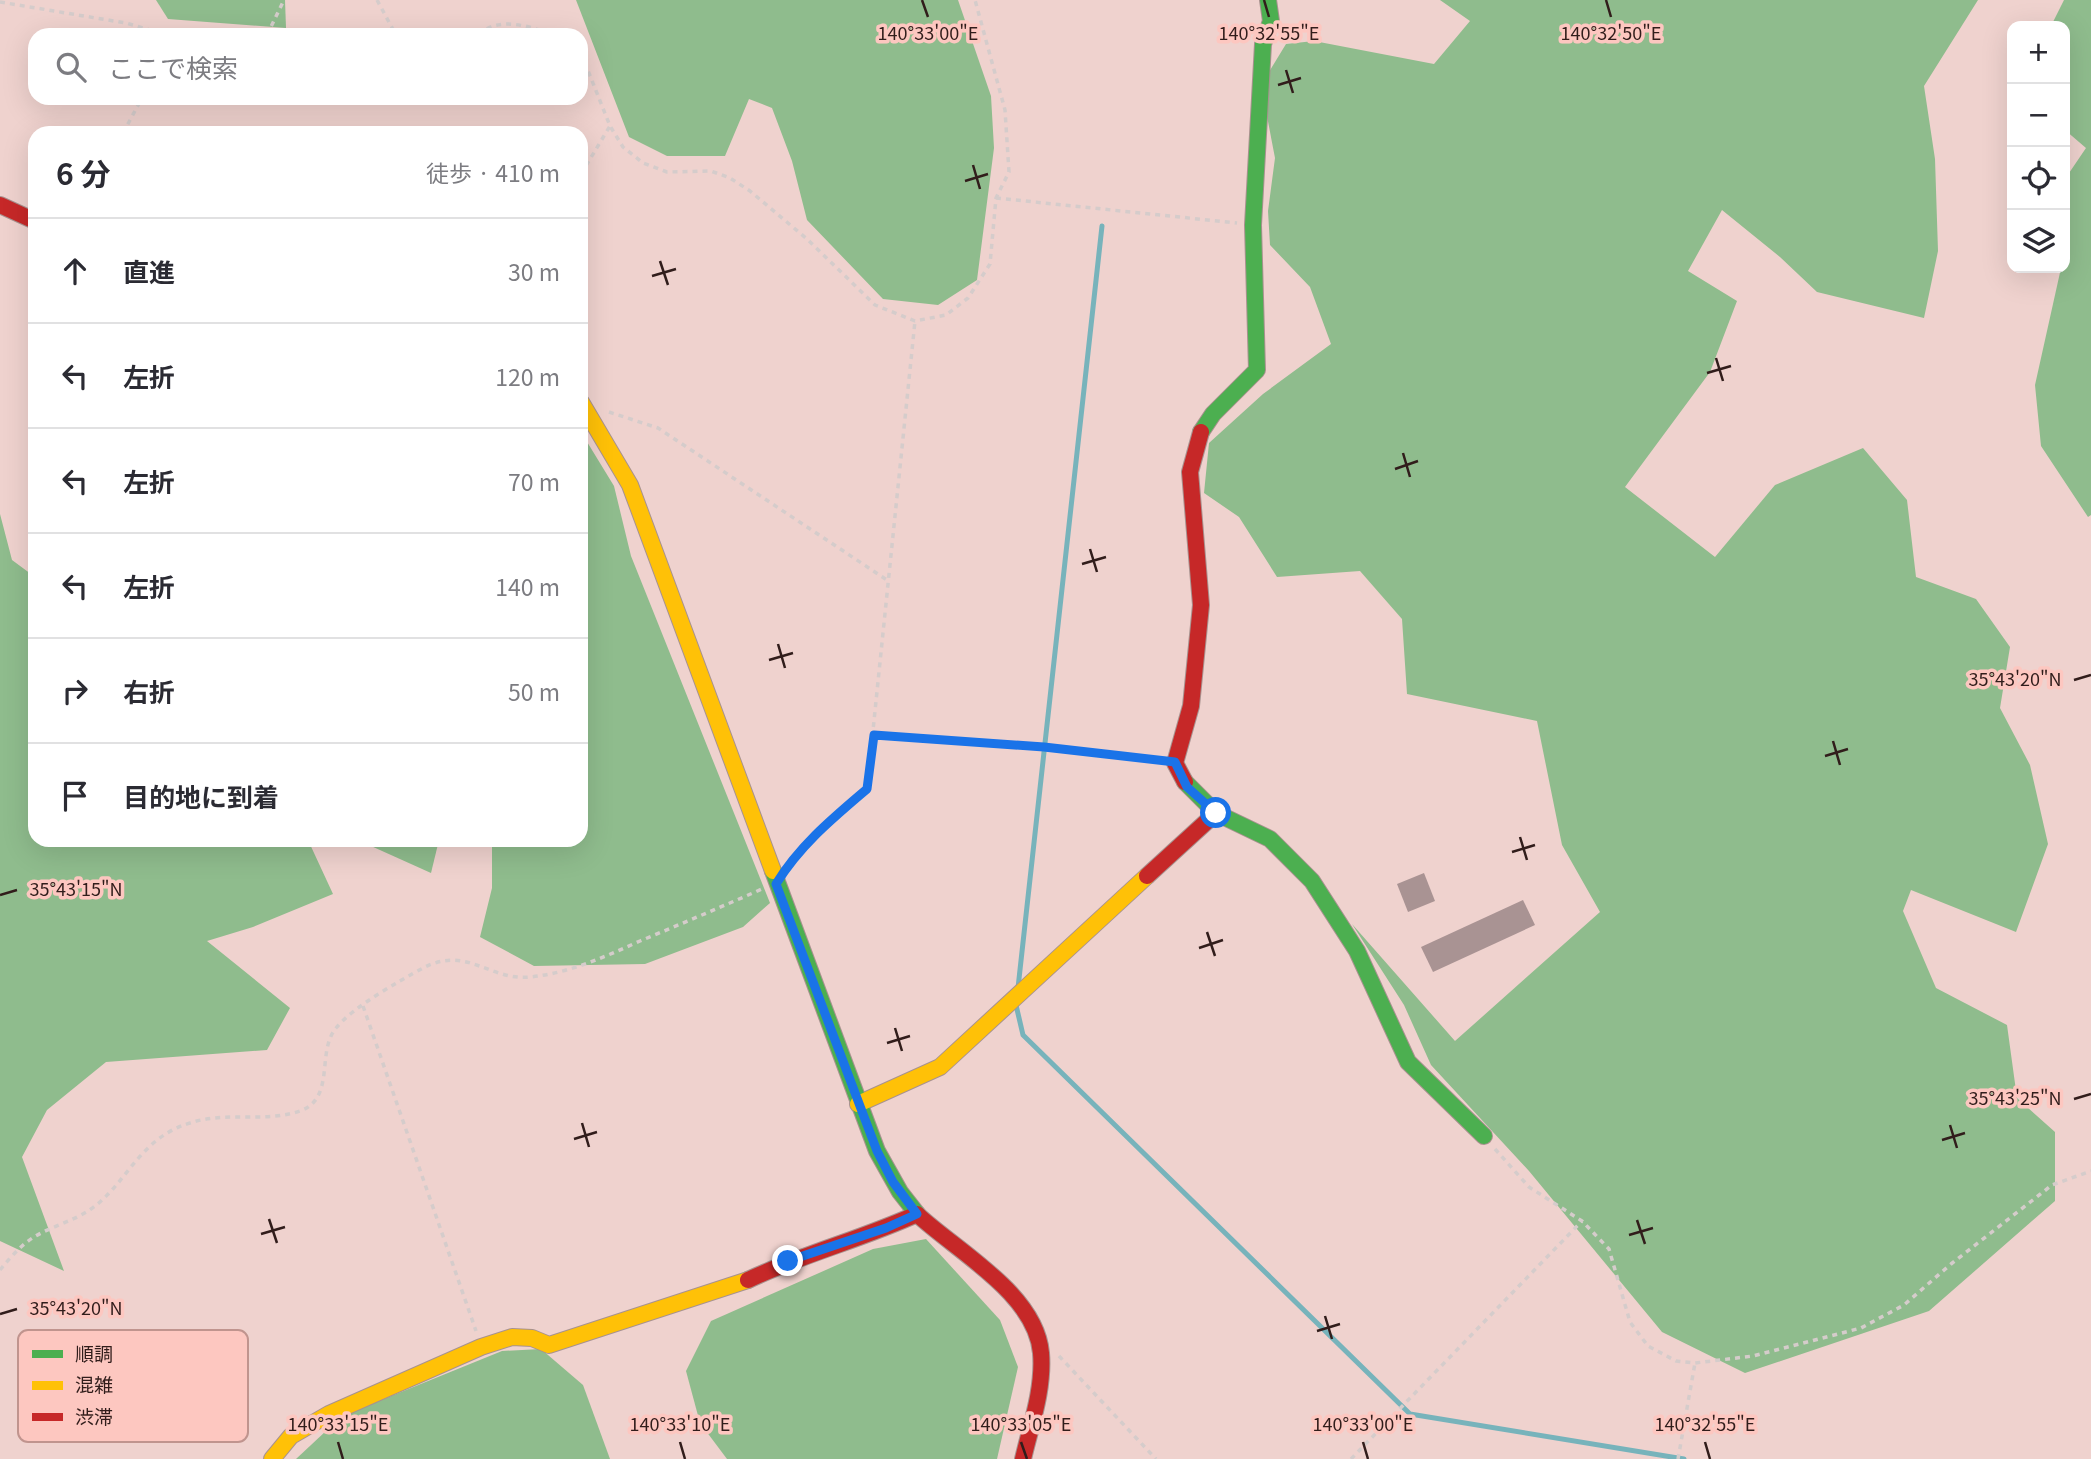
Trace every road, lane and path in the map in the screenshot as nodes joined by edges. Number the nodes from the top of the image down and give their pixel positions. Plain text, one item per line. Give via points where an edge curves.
1 (284, 0) edge
2 (377, 0) edge
3 (975, 0) edge
4 (1268, 0) edge
5 (0, 2) edge
6 (143, 28) edge
7 (270, 28) edge
8 (392, 28) edge
9 (486, 28) edge
10 (525, 28) edge
11 (588, 71) edge
12 (138, 105) edge
13 (127, 126) edge
14 (610, 126) junction
15 (588, 162) edge
16 (996, 198) junction
17 (0, 205) edge
18 (28, 217) edge
19 (1253, 225) junction
20 (915, 321) junction
21 (588, 405) edge
22 (588, 413) edge
23 (890, 582) junction
24 (874, 735) junction
25 (1175, 762) junction
26 (1216, 813) junction
27 (776, 884) junction
28 (363, 1006) junction
29 (858, 1104) junction
30 (1484, 1136) joint
31 (2091, 1171) edge
32 (917, 1214) junction
33 (1582, 1221) junction
34 (0, 1270) edge
35 (1041, 1344) junction
36 (481, 1347) junction
37 (1695, 1363) junction
38 (272, 1459) edge
39 (1023, 1459) edge
40 (1156, 1459) edge
41 (1350, 1459) edge
42 (1678, 1459) edge

1 - 7 path
2 - 8 path
3 - 16 path via 1005,110 1009,172
4 - 19 street via 1271,21 1263,44
5 - 6 path
9 - 10 path via 500,22
11 - 14 path
12 - 13 path
14 - 15 path
14 - 20 path via 623,147 643,163 667,172 711,171 750,191 875,305
16 - 19 path
16 - 20 path via 990,264 968,298 946,316
17 - 18 street
19 - 25 street via 1257,370 1201,431 1190,472 1201,605 1191,706
20 - 23 path
21 - 23 path via 658,428
22 - 27 street via 630,485
23 - 24 path
24 - 25 path
24 - 27 path via 867,789 790,860
25 - 26 street via 1187,787
26 - 29 street via 940,1067
26 - 30 street via 1270,839 1312,881 1357,951 1408,1062
27 - 28 path via 569,972 518,977 450,959 425,967
27 - 29 street
28 - 34 path via 336,1027 328,1042 323,1083 314,1102 300,1111 210,1116 185,1124 148,1146 93,1208 34,1237
28 - 36 path
29 - 32 street via 893,1182
30 - 33 path via 1529,1187
31 - 37 path via 2052,1185 1904,1305 1861,1328 1753,1356
32 - 35 street via 1006,1290
32 - 36 street via 743,1282 550,1345 512,1337
33 - 37 path via 1609,1250 1630,1322 1648,1346 1676,1361
33 - 41 path
35 - 39 street
35 - 40 path via 1053,1350
36 - 38 street via 330,1414 291,1436
37 - 42 path

